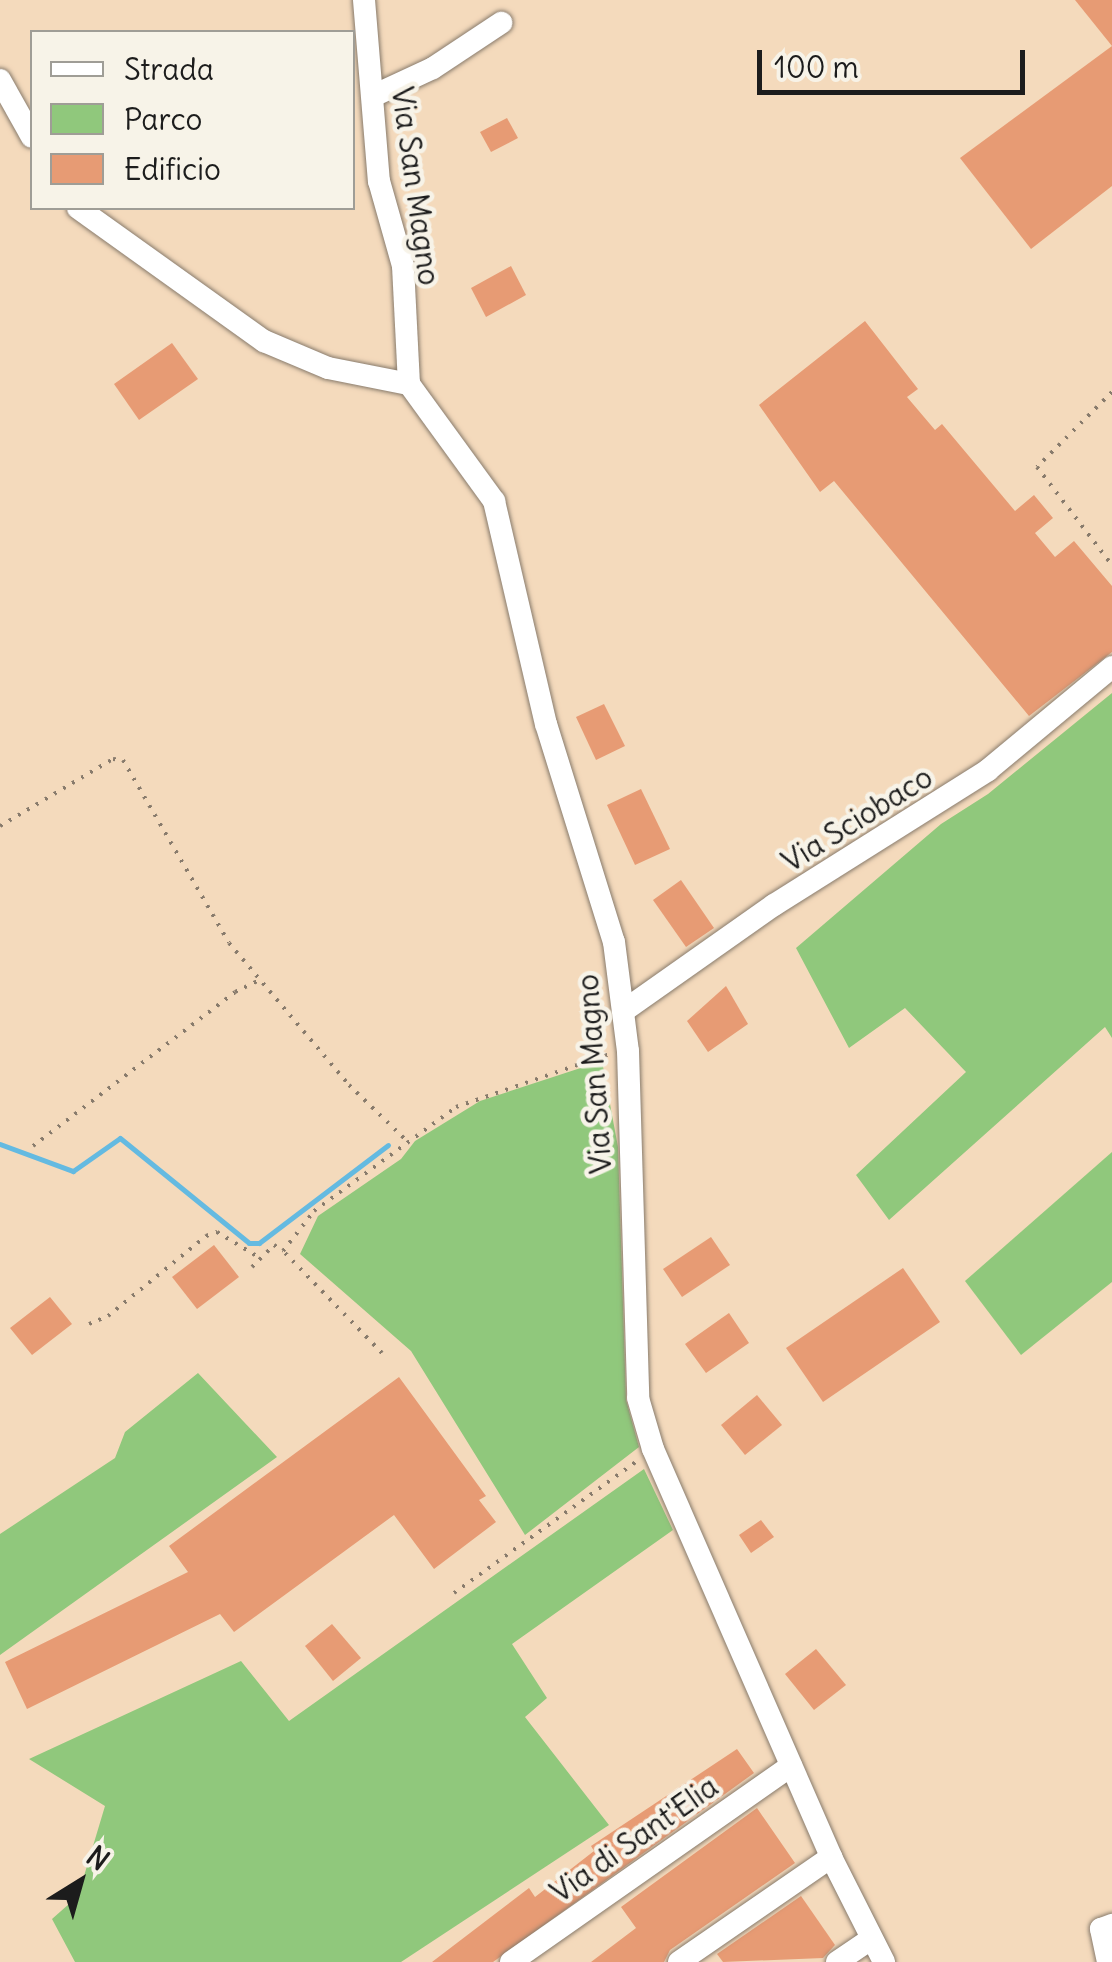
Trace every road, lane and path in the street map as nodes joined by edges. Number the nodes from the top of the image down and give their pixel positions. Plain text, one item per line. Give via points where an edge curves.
1 (364, 0) edge
2 (501, 23) dead end
3 (0, 80) edge
4 (372, 96) junction
5 (30, 133) edge
6 (81, 210) edge
7 (409, 384) junction
8 (1112, 392) edge
9 (1112, 565) edge
10 (1112, 667) edge
11 (0, 826) edge
12 (260, 980) junction
13 (624, 1010) junction
14 (628, 1051) junction
15 (406, 1140) junction
16 (33, 1146) dead end
17 (283, 1251) junction
18 (260, 1258) junction
19 (252, 1267) dead end
20 (89, 1324) dead end
21 (382, 1353) dead end
22 (654, 1450) junction
23 (454, 1593) dead end
24 (791, 1766) junction
25 (831, 1856) junction
26 (1112, 1925) edge
27 (871, 1939) junction
28 (511, 1962) edge
29 (679, 1962) edge
30 (837, 1962) edge
31 (884, 1962) edge
32 (1108, 1962) edge

1 - 4 street, Via San Magno
2 - 4 street via 418,77
3 - 5 street
4 - 7 street, Via San Magno via 380,181 403,266
6 - 7 street via 264,341 328,368
7 - 13 street, Via San Magno via 494,501 546,724 614,942
8 - 9 path via 1037,467
10 - 13 street, Via Sciobaco via 988,770 774,905
11 - 12 path via 113,758 123,760 214,920
12 - 15 path via 349,1085
12 - 16 path via 235,992
13 - 14 street, Via San Magno
14 - 15 path via 586,1057 493,1090
14 - 22 street, Via San Magno via 638,1398
15 - 17 path via 314,1211
17 - 18 path via 274,1246
17 - 21 path
18 - 19 path
18 - 20 path via 217,1232 206,1236 108,1316
22 - 23 path
22 - 24 street, Via San Magno
24 - 25 street, Via San Magno
24 - 28 street, Via di Sant'Elia
25 - 27 street, Via San Magno
25 - 29 street
26 - 32 street via 1101,1929
27 - 30 street
27 - 31 street, Via San Magno

